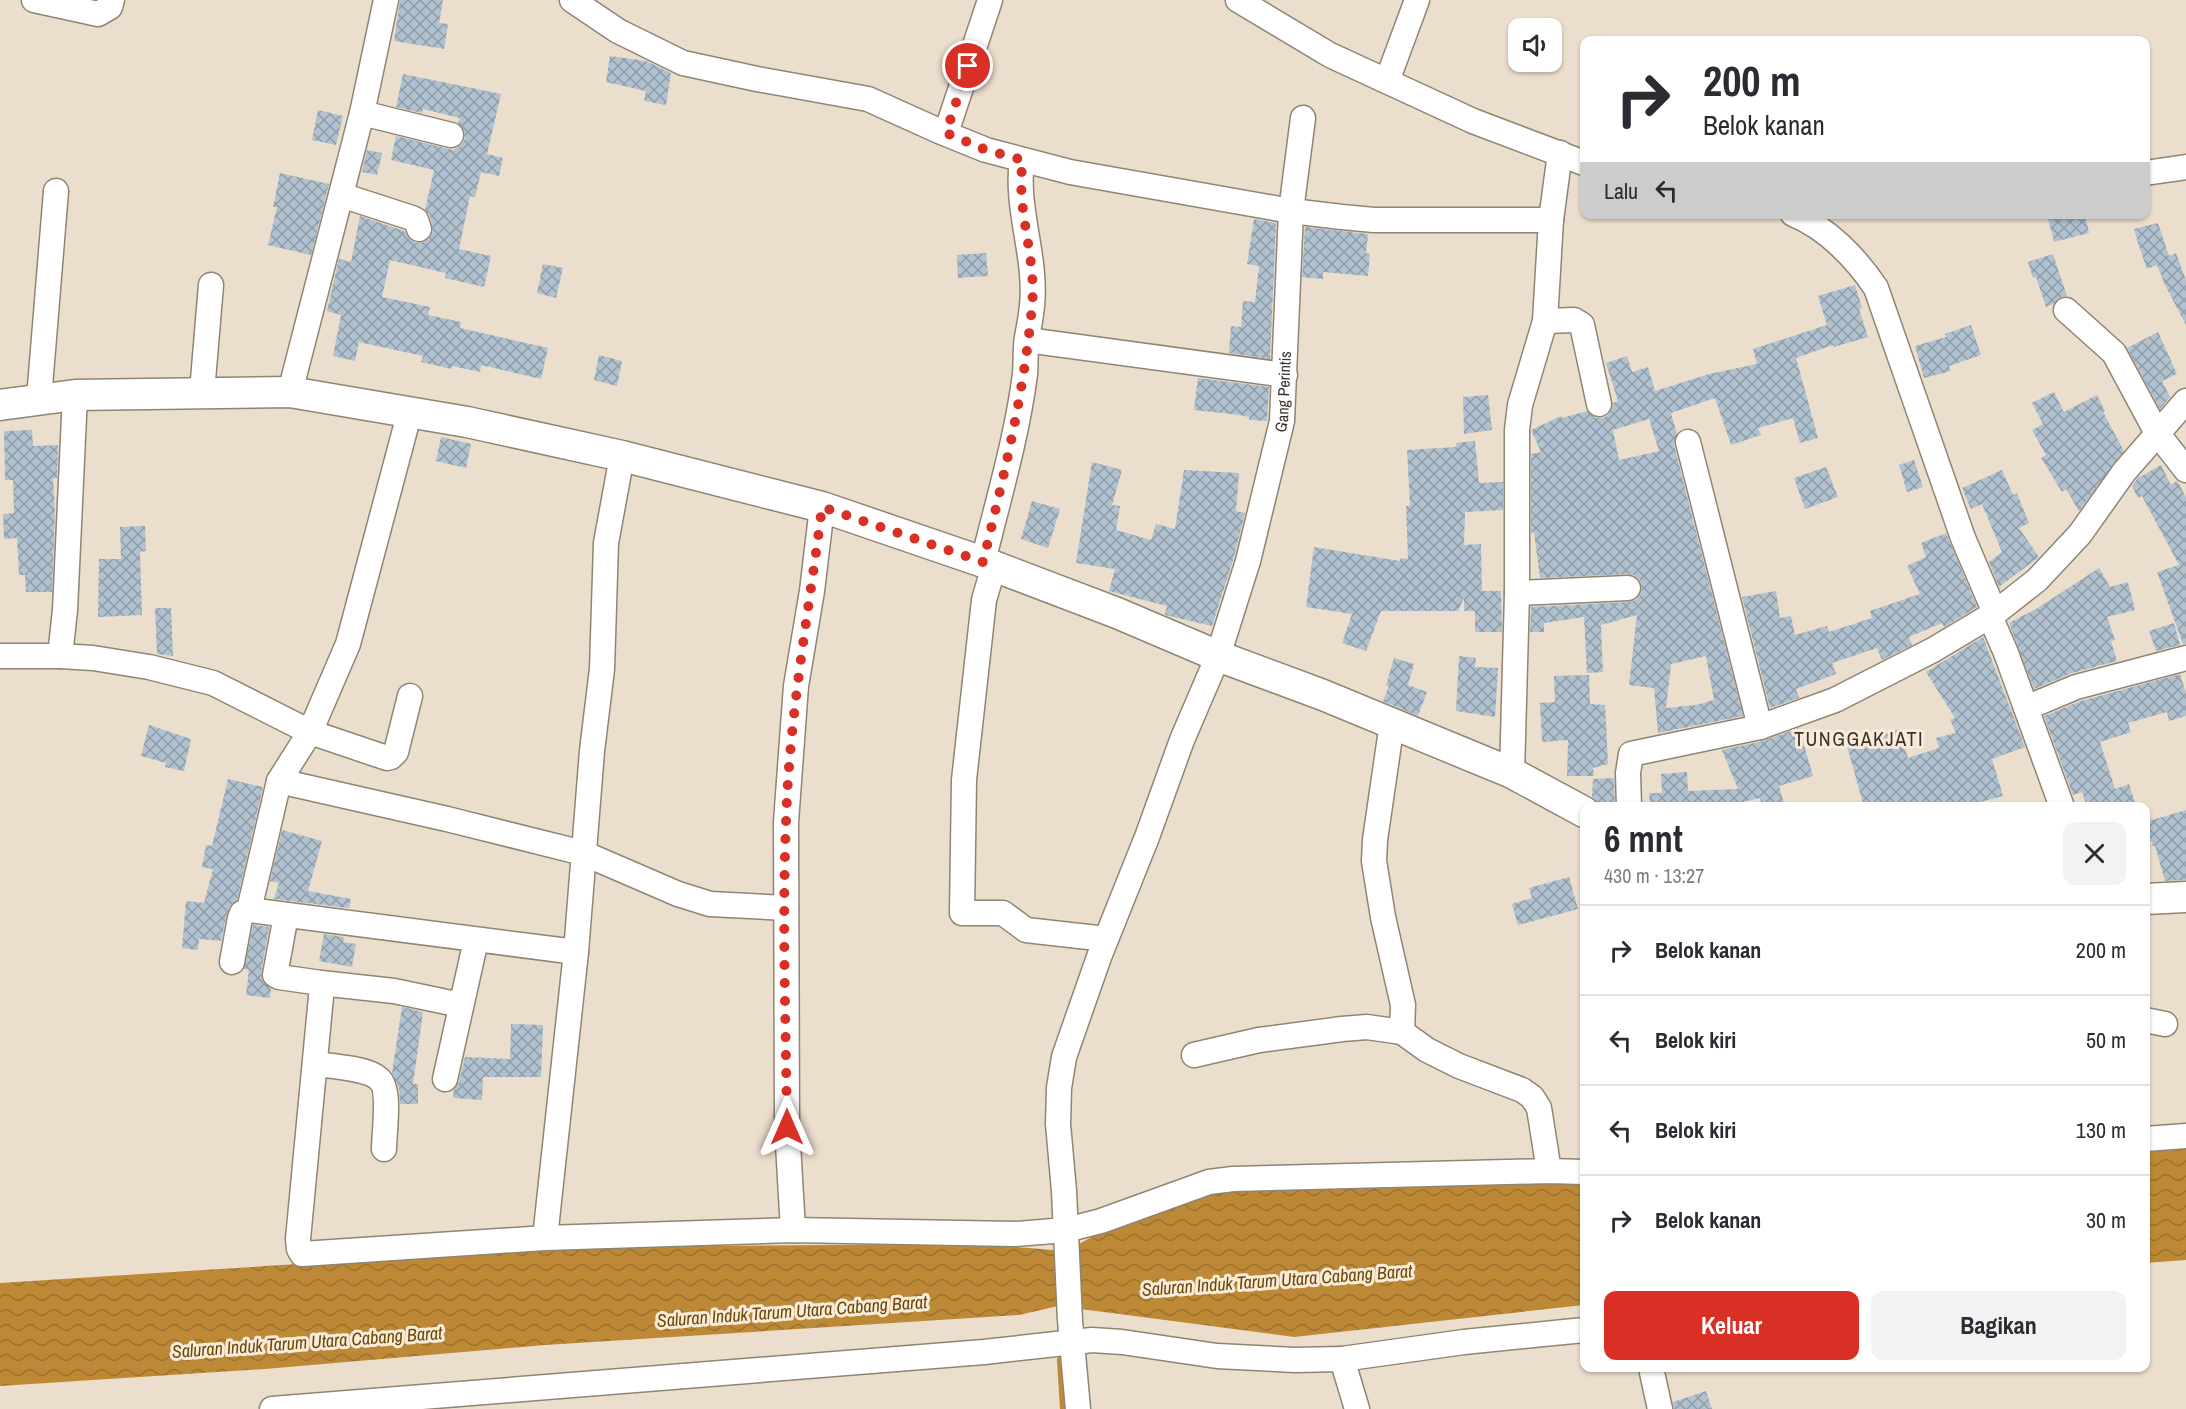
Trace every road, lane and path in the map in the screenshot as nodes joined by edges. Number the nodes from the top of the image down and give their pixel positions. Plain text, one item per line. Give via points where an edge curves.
1 (34, 0) edge
2 (112, 0) edge
3 (386, 0) edge
4 (990, 0) edge
5 (1238, 0) edge
6 (1417, 0) edge
7 (577, 1) edge
8 (1387, 81) junction
9 (362, 113) junction
10 (1303, 118) dead end
11 (946, 133) junction
12 (451, 135) dead end
13 (1560, 153) junction
14 (1023, 160) junction
15 (1580, 161) edge
16 (2186, 167) edge
17 (2150, 172) edge
18 (56, 190) dead end
19 (341, 195) junction
20 (1291, 211) junction
21 (1803, 219) edge
22 (1551, 220) junction
23 (419, 229) dead end
24 (211, 285) dead end
25 (2066, 310) dead end
26 (1545, 321) junction
27 (1027, 340) junction
28 (1285, 375) junction
29 (202, 392) junction
30 (290, 392) junction
31 (75, 395) junction
32 (39, 399) junction
33 (2186, 401) edge
34 (1599, 404) dead end
35 (0, 405) edge
36 (410, 411) junction
37 (2157, 434) junction
38 (1688, 442) dead end
39 (622, 456) junction
40 (2186, 471) edge
41 (822, 507) junction
42 (988, 564) junction
43 (1628, 588) dead end
44 (1517, 593) junction
45 (1992, 614) junction
46 (0, 656) edge
47 (60, 656) junction
48 (1218, 656) junction
49 (2186, 658) edge
50 (410, 696) dead end
51 (2026, 708) junction
52 (1392, 723) junction
53 (1760, 727) junction
54 (310, 732) junction
55 (1512, 773) junction
56 (279, 781) junction
57 (1629, 802) edge
58 (2060, 802) edge
59 (1580, 810) edge
60 (584, 853) junction
61 (2186, 897) edge
62 (2150, 899) edge
63 (786, 908) junction
64 (249, 910) junction
65 (286, 915) junction
66 (1106, 939) junction
67 (476, 940) junction
68 (576, 952) junction
69 (232, 962) dead end
70 (321, 983) junction
71 (461, 1005) junction
72 (1402, 1032) junction
73 (1194, 1056) dead end
74 (315, 1064) junction
75 (445, 1079) dead end
76 (2186, 1136) edge
77 (2150, 1139) edge
78 (384, 1149) dead end
79 (1549, 1171) junction
80 (1580, 1172) edge
81 (793, 1230) junction
82 (545, 1238) junction
83 (1066, 1240) junction
84 (1580, 1330) edge
85 (1071, 1331) junction
86 (1342, 1359) junction
87 (1652, 1372) edge
88 (320, 1407) edge
89 (272, 1409) edge
90 (1078, 1409) edge
91 (1357, 1409) edge
92 (1660, 1409) edge

1 - 2 street via 98,14 110,7
3 - 9 street
4 - 11 street
5 - 8 street via 1330,55
6 - 8 street
7 - 11 street via 618,31 683,63 868,99
8 - 13 street via 1473,121
9 - 12 street
9 - 19 street
10 - 20 street, Gang Perintis
11 - 14 street
13 - 15 street
13 - 22 street
14 - 20 street via 1070,172
14 - 27 street via 1021,198 1033,281
16 - 17 street
18 - 32 street
19 - 23 street via 412,218
19 - 30 street
20 - 22 street via 1374,220
20 - 28 street, Gang Perintis
21 - 45 street via 1830,237 1867,273 1876,288
22 - 26 street
24 - 29 street
25 - 37 street via 2114,353
26 - 34 street via 1574,320 1582,325
26 - 44 street via 1520,405 1517,430
27 - 28 street
27 - 42 street via 1016,426
28 - 48 street, Gang Perintis via 1281,421 1248,561
29 - 30 main road
29 - 31 main road
30 - 36 main road
31 - 32 main road
31 - 47 street
32 - 35 main road
33 - 37 street
36 - 39 main road
36 - 54 street via 348,644
37 - 40 street
37 - 45 street via 2080,534 2037,580
38 - 53 street
39 - 41 main road
39 - 60 street via 606,543 603,669
41 - 42 main road
41 - 63 street via 796,686 786,822
42 - 48 main road
42 - 66 street via 964,780 962,913 1003,913 1026,930
43 - 44 street
44 - 55 street
45 - 51 street
45 - 53 street via 1933,650 1835,700
46 - 47 street
47 - 54 street via 149,667 213,683
48 - 52 main road
48 - 66 street, Gang Perintis
49 - 51 street via 2076,687
50 - 54 street via 392,757
51 - 58 street
52 - 55 main road
52 - 72 street via 1374,861 1404,1005
53 - 57 street via 1631,754
54 - 56 street
55 - 59 main road
56 - 60 street
56 - 64 street
60 - 63 street via 678,894 711,904
60 - 68 street
61 - 62 main road
63 - 81 street via 787,1127
64 - 65 street
64 - 69 street via 240,918
65 - 67 street
65 - 70 street via 275,975
66 - 83 street, Gang Perintis via 1064,1057 1059,1088
67 - 68 street
67 - 71 street
68 - 82 street
70 - 71 street via 394,991
70 - 74 street
71 - 75 street
72 - 73 street via 1367,1027 1342,1029 1259,1040
72 - 79 street via 1451,1062 1532,1097 1539,1108
74 - 78 street via 359,1071 380,1079 385,1091
74 - 82 street via 299,1228 302,1254
76 - 77 street
79 - 80 street
79 - 83 street via 1209,1182 1101,1221
81 - 82 street
81 - 83 street via 1015,1234
83 - 85 street, Gang Perintis
84 - 86 street
85 - 86 street via 1092,1340 1217,1356
85 - 88 street via 984,1352
85 - 90 street, Gang Perintis
86 - 91 street
87 - 92 street
88 - 89 street

